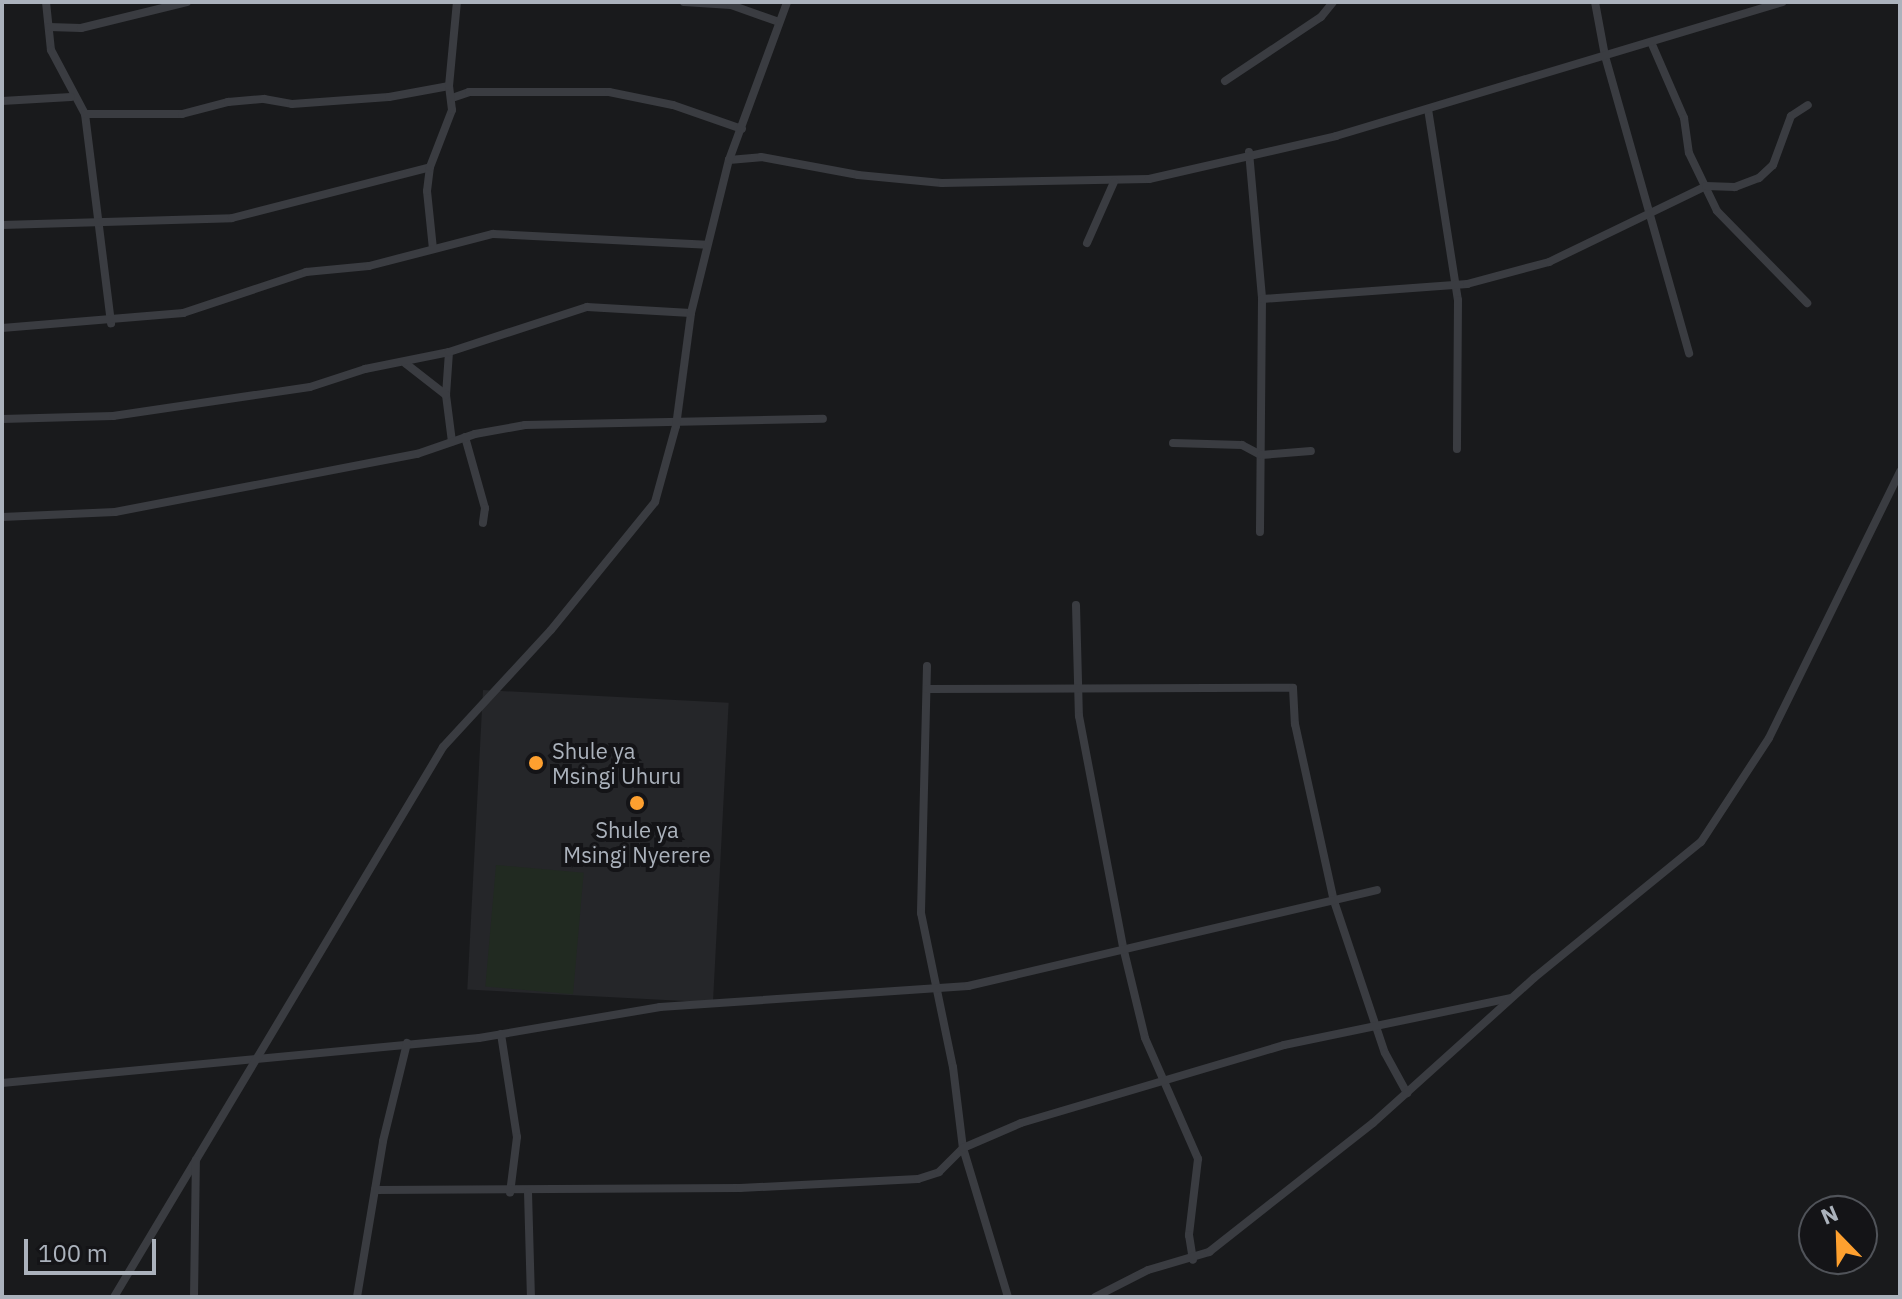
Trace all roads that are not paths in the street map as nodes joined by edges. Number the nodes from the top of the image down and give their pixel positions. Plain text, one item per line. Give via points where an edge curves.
1 (46, 2) edge
2 (187, 2) edge
3 (457, 2) edge
4 (684, 2) edge
5 (787, 2) edge
6 (1333, 2) edge
7 (1595, 2) edge
8 (1782, 2) edge
9 (779, 22) junction
10 (49, 27) junction
11 (1651, 42) junction
12 (1605, 56) junction
13 (1225, 81) dead end
14 (449, 86) junction
15 (71, 97) junction
16 (452, 98) junction
17 (2, 101) edge
18 (1808, 105) dead end
19 (1428, 109) junction
20 (85, 114) junction
21 (742, 129) junction
22 (1249, 152) junction
23 (729, 160) junction
24 (430, 167) junction
25 (1114, 182) junction
26 (1706, 186) junction
27 (1651, 215) junction
28 (100, 224) junction
29 (2, 225) edge
30 (1087, 243) dead end
31 (707, 245) junction
32 (433, 249) junction
33 (1453, 283) junction
34 (1262, 299) junction
35 (1807, 303) dead end
36 (691, 313) junction
37 (111, 323) junction
38 (2, 328) edge
39 (449, 352) junction
40 (1689, 353) dead end
41 (405, 363) junction
42 (446, 395) junction
43 (2, 419) edge
44 (823, 419) dead end
45 (676, 426) junction
46 (465, 437) junction
47 (452, 442) junction
48 (1173, 443) dead end
49 (1457, 449) dead end
50 (1311, 451) dead end
51 (1261, 455) junction
52 (1900, 472) edge
53 (2, 517) edge
54 (483, 523) dead end
55 (1260, 532) dead end
56 (1076, 605) dead end
57 (927, 666) dead end
58 (927, 689) junction
59 (1079, 691) junction
60 (1377, 890) dead end
61 (1334, 901) junction
62 (1124, 951) junction
63 (934, 990) junction
64 (1513, 997) junction
65 (1377, 1026) junction
66 (501, 1034) junction
67 (407, 1043) junction
68 (260, 1058) junction
69 (1163, 1082) junction
70 (2, 1083) edge
71 (1407, 1093) junction
72 (963, 1148) junction
73 (196, 1159) junction
74 (375, 1190) junction
75 (528, 1192) junction
76 (510, 1193) junction
77 (1193, 1260) junction
78 (114, 1297) edge
79 (194, 1297) edge
80 (357, 1297) edge
81 (531, 1297) edge
82 (1008, 1297) edge
83 (1095, 1297) edge

1 - 10 street
2 - 10 street via 81,28
3 - 14 street
4 - 9 street via 731,5
5 - 9 street
6 - 13 street via 1321,17
7 - 12 street
8 - 11 street
9 - 21 street
10 - 15 street via 51,50
11 - 12 street
11 - 26 street via 1684,118 1689,153
12 - 19 street
12 - 27 street
14 - 16 street
14 - 20 street via 389,97 228,102 182,114
15 - 17 street
15 - 20 street
16 - 21 street via 469,92 609,92 673,105
16 - 24 street
18 - 26 street via 1791,116 1773,165 1759,178 1735,187
19 - 22 street via 1336,136
19 - 33 street
20 - 28 street
21 - 23 street
22 - 25 street via 1149,179
22 - 34 street
23 - 25 street via 761,157 858,175 942,183
23 - 31 street
24 - 28 street via 232,218
24 - 32 street via 427,207
25 - 30 street
26 - 27 street
26 - 35 street via 1717,211
27 - 33 street via 1549,262
27 - 40 street
28 - 29 street
28 - 37 street
31 - 32 street via 493,234
31 - 36 street
32 - 37 street via 369,266 306,272 183,313
33 - 34 street
33 - 49 street via 1458,300
34 - 51 street
36 - 39 street via 587,307
36 - 45 street
37 - 38 street
39 - 41 street
39 - 42 street
41 - 42 street
41 - 43 street via 211,404 113,416
42 - 47 street
44 - 45 street
45 - 46 street via 525,425
45 - 68 street via 655,502 551,630 443,747
46 - 47 street
46 - 54 street via 485,508
47 - 53 street via 417,454 115,512
48 - 51 street via 1242,445
50 - 51 street
51 - 55 street
52 - 64 street via 1769,738 1720,819 1701,842
56 - 59 street
57 - 58 street
58 - 59 street
58 - 63 street via 921,913
59 - 61 street via 1293,688 1295,724
59 - 62 street via 1079,716
60 - 61 street
61 - 62 street
61 - 65 street
62 - 63 street
62 - 69 street via 1145,1038
63 - 66 street via 660,1007
63 - 72 street via 953,1067
64 - 65 street
64 - 71 street
65 - 69 street via 1284,1045
65 - 71 street
66 - 67 street
66 - 76 street via 515,1103
67 - 68 street
67 - 74 street
68 - 70 street
68 - 73 street
69 - 72 street via 1021,1123
69 - 77 street via 1198,1159 1189,1235
71 - 77 street
72 - 75 street via 939,1172 918,1179
72 - 82 street
73 - 78 street
73 - 79 street
74 - 76 street
74 - 80 street
75 - 76 street
75 - 81 street
77 - 83 street via 1148,1270

